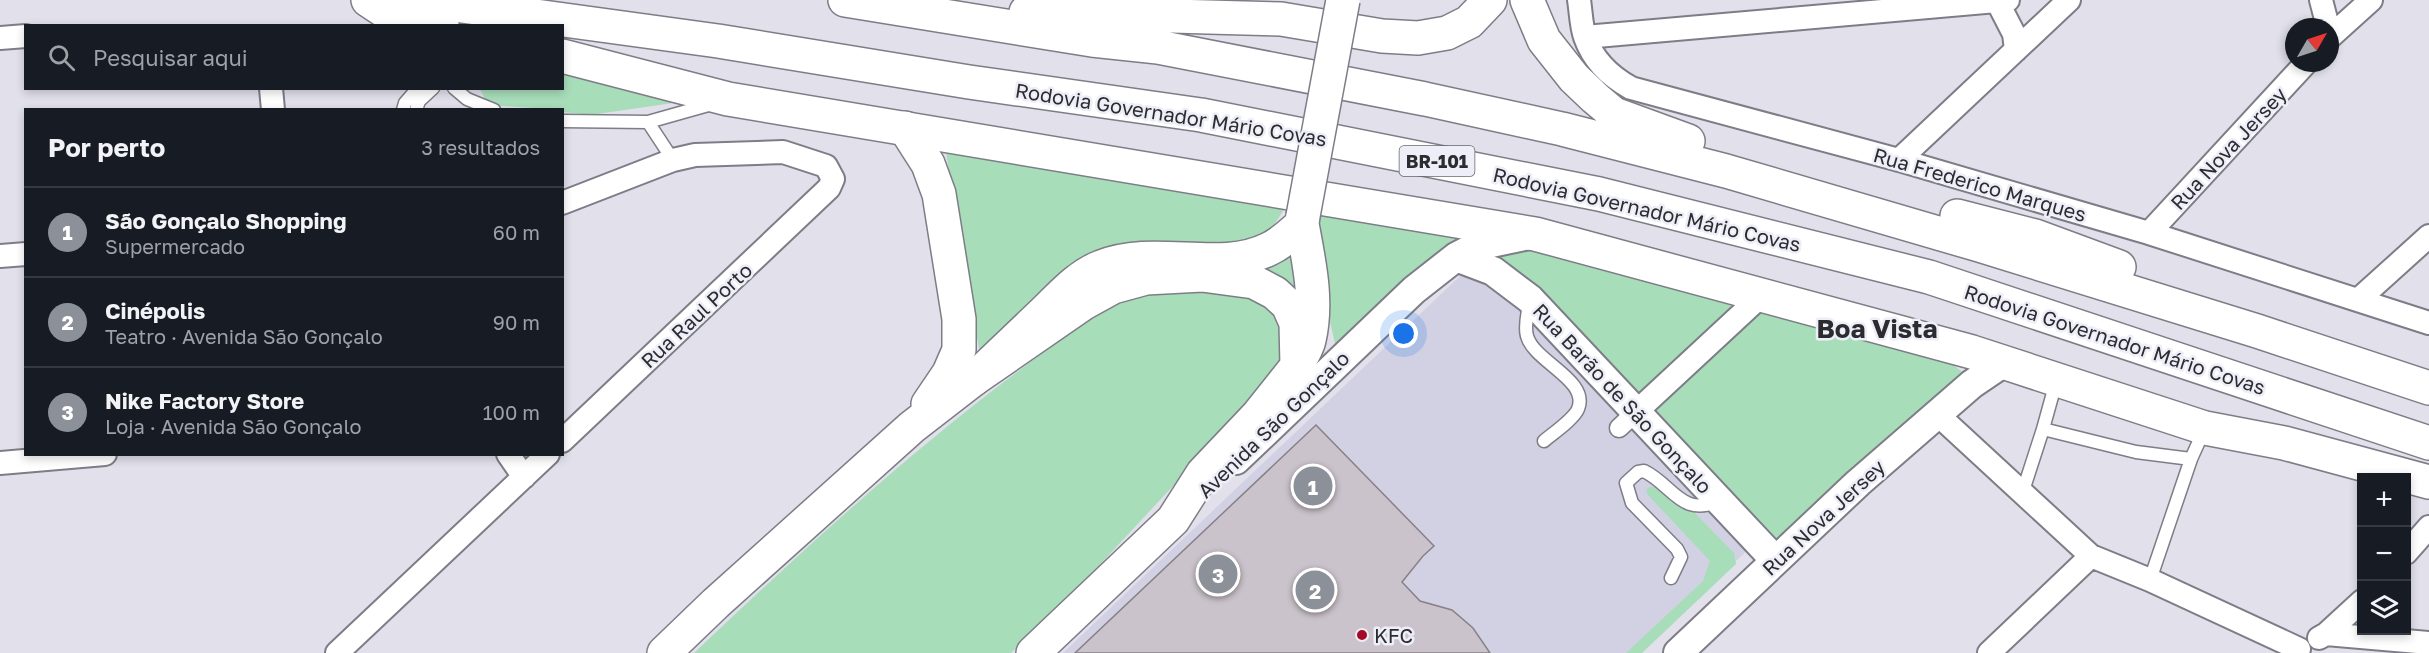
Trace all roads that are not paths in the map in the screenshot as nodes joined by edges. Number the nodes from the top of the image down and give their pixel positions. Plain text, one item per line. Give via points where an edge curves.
1 (418, 0) edge
2 (845, 0) edge
3 (1343, 0) edge
4 (1490, 0) edge
5 (1527, 0) edge
6 (1580, 0) edge
7 (2068, 0) edge
8 (2321, 0) edge
9 (2371, 0) edge
10 (2002, 1) edge
11 (382, 12) edge
12 (934, 13) junction
13 (2326, 18) edge
14 (433, 24) edge
15 (2339, 29) edge
16 (24, 36) edge
17 (1585, 37) junction
18 (0, 38) edge
19 (2016, 50) junction
20 (564, 57) edge
21 (2298, 72) edge
22 (271, 90) edge
23 (416, 90) edge
24 (431, 90) edge
25 (456, 90) edge
26 (728, 99) junction
27 (273, 108) edge
28 (404, 108) edge
29 (417, 108) edge
30 (489, 108) edge
31 (564, 121) edge
32 (648, 122) junction
33 (905, 128) junction
34 (1899, 159) junction
35 (673, 160) junction
36 (564, 202) edge
37 (1302, 220) junction
38 (2150, 233) junction
39 (1535, 234) junction
40 (2429, 236) edge
41 (24, 254) edge
42 (0, 256) edge
43 (1456, 258) junction
44 (1761, 296) junction
45 (1530, 299) junction
46 (2358, 300) junction
47 (2429, 322) edge
48 (2257, 331) junction
49 (1972, 352) junction
50 (2003, 363) junction
51 (1297, 366) junction
52 (974, 379) junction
53 (2057, 380) junction
54 (1972, 384) junction
55 (2429, 388) edge
56 (1937, 414) junction
57 (1628, 420) junction
58 (912, 427) junction
59 (2205, 428) junction
60 (2043, 429) junction
61 (564, 438) edge
62 (1544, 441) dead end
63 (2429, 442) edge
64 (82, 456) edge
65 (509, 456) edge
66 (546, 456) edge
67 (2191, 459) junction
68 (0, 463) edge
69 (524, 477) junction
70 (2429, 482) edge
71 (2022, 494) junction
72 (1720, 500) junction
73 (1173, 520) junction
74 (2429, 527) edge
75 (2411, 548) edge
76 (2091, 556) junction
77 (1775, 560) junction
78 (1671, 578) dead end
79 (2150, 580) junction
80 (2357, 605) edge
81 (2326, 634) junction
82 (2429, 643) edge
83 (2297, 651) edge
84 (337, 653) edge
85 (664, 653) edge
86 (1033, 653) edge
87 (1678, 653) edge
88 (1989, 653) edge

1 - 63 main road, Rodovia Governador Mário Covas / BR-101 via 718,41 1201,115 1599,194 1929,277
2 - 12 main road
3 - 37 main road, bridge
4 - 12 main road via 1469,22 1447,33 1418,38 1281,19
5 - 48 main road via 1544,40 1574,78 1614,114 1710,148 2035,236 2150,278
6 - 17 street, Rua Frederico Marques
7 - 19 street
8 - 13 street
9 - 15 street
10 - 17 street
10 - 19 street
11 - 14 main road
12 - 48 main road via 1158,47 1562,129 1726,171
16 - 18 street
17 - 34 street, Rua Frederico Marques via 1602,66 1632,88
19 - 34 street
20 - 26 main road
21 - 38 street, Rua Nova Jersey
22 - 27 street
23 - 28 lane
24 - 29 lane
25 - 30 lane
26 - 32 lane
26 - 33 main road
31 - 32 lane
32 - 35 lane
33 - 39 main road
33 - 58 main road via 928,164 939,194 959,319 959,350 950,373
34 - 38 street, Rua Frederico Marques
35 - 36 street
35 - 61 street, Rua Raul Porto via 695,155 783,152 826,166 832,179 829,188
37 - 51 main road via 1312,282 1312,317 1308,341
37 - 52 main road via 1269,249 1248,257 1160,257 1100,267 1076,282
38 - 46 street, Rua Frederico Marques
39 - 43 street, Avenida São Gonçalo via 1477,246
39 - 44 main road
40 - 46 street
41 - 42 street
43 - 45 street, Rua Barão de São Gonçalo via 1493,271
43 - 73 street, Avenida São Gonçalo via 1414,290
44 - 49 main road
44 - 57 street
45 - 57 street, Rua Barão de São Gonçalo
45 - 62 lane via 1526,335 1533,348 1574,385 1580,397 1577,411
46 - 47 street, Rua Frederico Marques
48 - 55 main road
49 - 50 main road
49 - 54 street
50 - 53 main road
50 - 54 street, Rua Nova Jersey
51 - 52 main road via 1296,323 1275,293 1254,282 1202,275 1146,278 1113,287
51 - 73 main road via 1258,415 1203,473
52 - 58 main road
53 - 59 main road
53 - 60 lane
54 - 56 street, Rua Nova Jersey
56 - 71 street
56 - 77 street, Rua Nova Jersey
57 - 72 street, Rua Barão de São Gonçalo
58 - 85 main road
59 - 67 lane
59 - 70 main road via 2284,443
60 - 67 lane via 2136,452
60 - 71 lane
64 - 68 street
65 - 69 street
66 - 69 street
67 - 79 lane
69 - 84 street
71 - 76 street
72 - 77 street, Rua Barão de São Gonçalo
72 - 78 lane via 1700,508 1673,494 1644,471 1626,483 1632,503 1681,557
73 - 86 main road, Avenida São Gonçalo
74 - 75 street
76 - 79 street
76 - 88 street
77 - 87 street, Rua Nova Jersey
79 - 83 street
80 - 81 street
81 - 82 street
81 - 83 street

